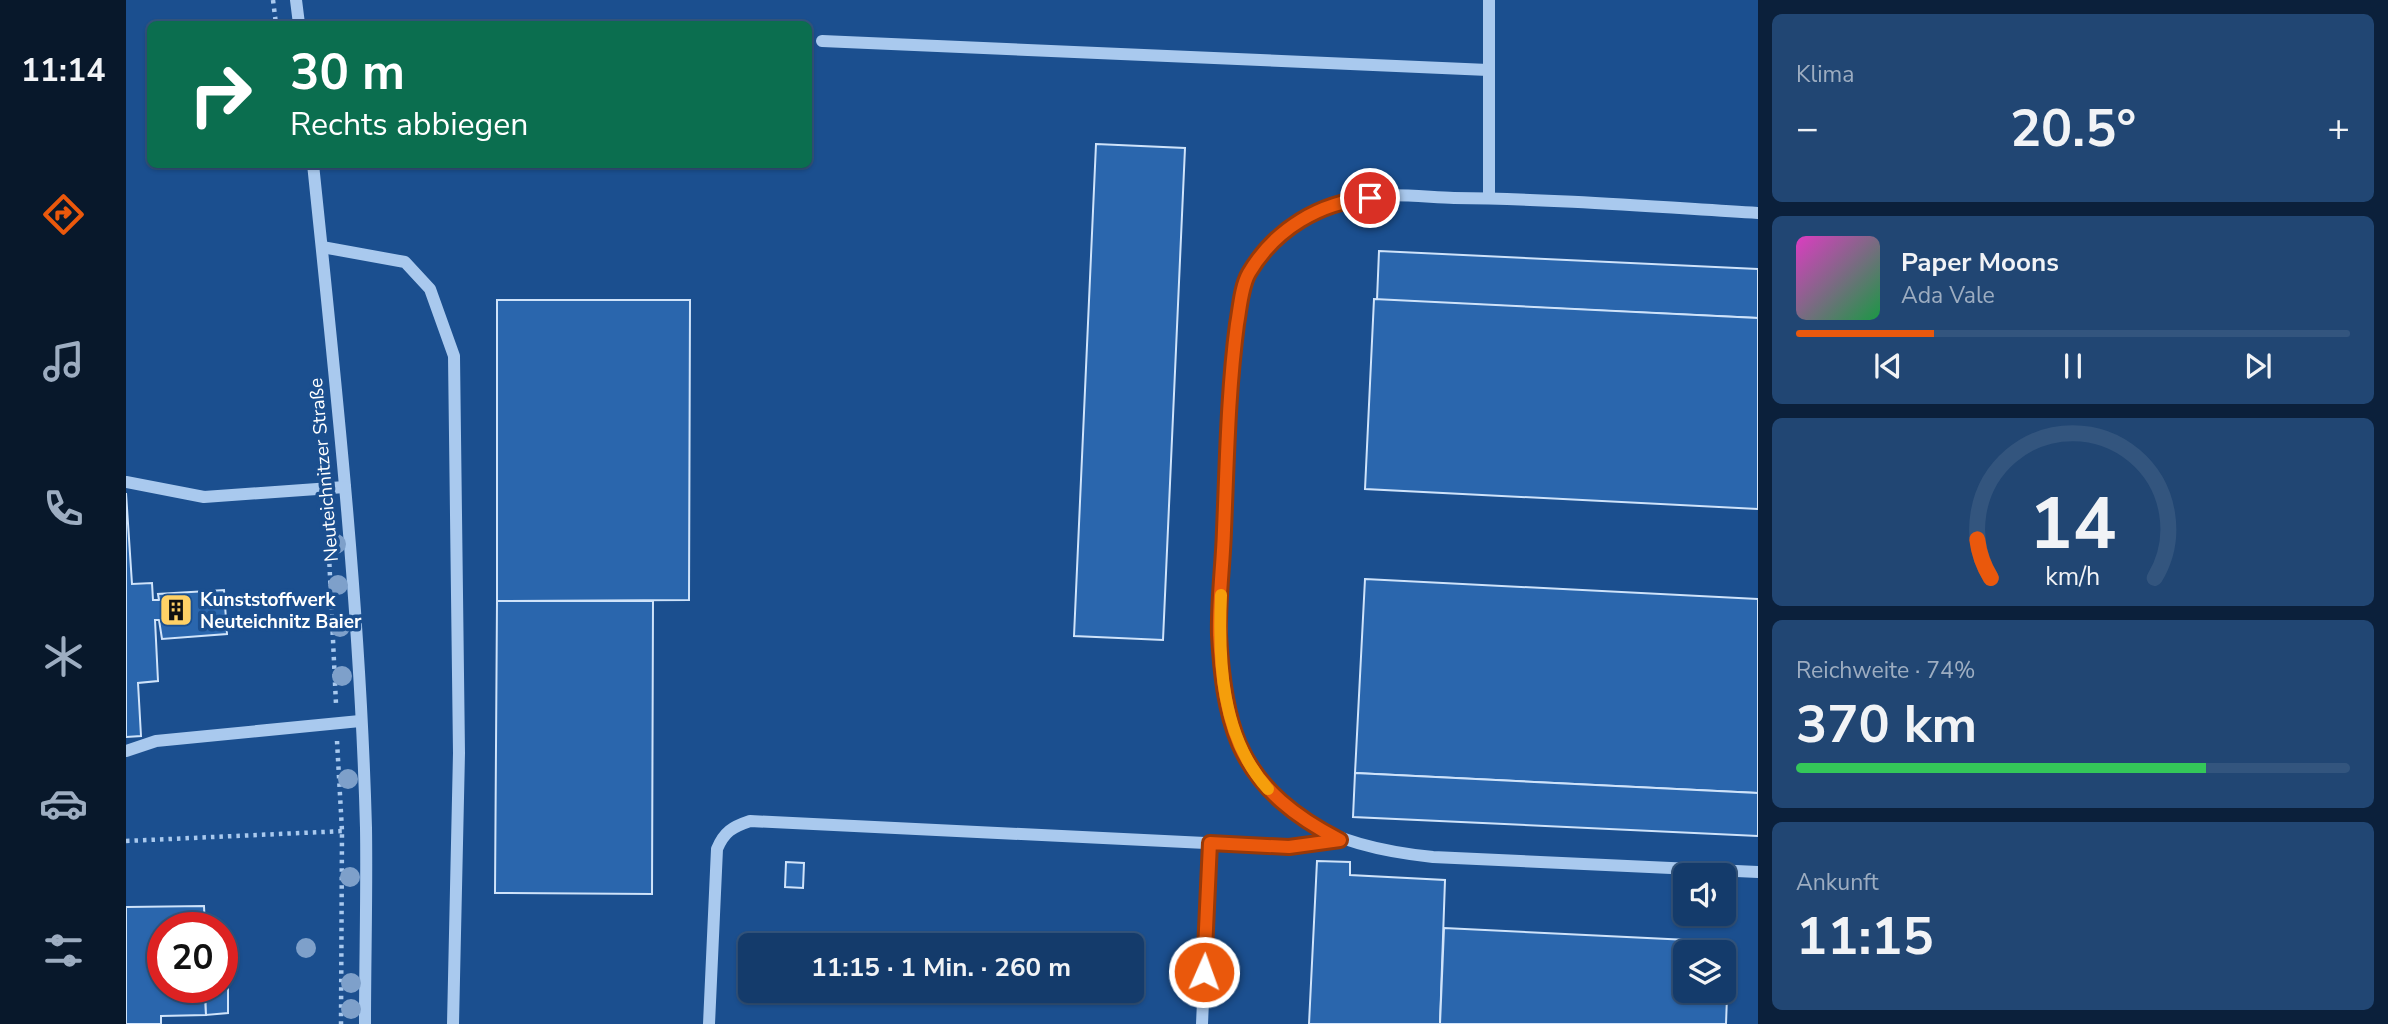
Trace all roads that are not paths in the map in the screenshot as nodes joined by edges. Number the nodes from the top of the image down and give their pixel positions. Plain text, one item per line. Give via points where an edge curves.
1 (296, 0) edge
2 (1489, 0) edge
3 (299, 21) edge
4 (822, 41) dead end
5 (1488, 70) junction
6 (313, 168) edge
7 (1489, 198) junction
8 (1758, 213) edge
9 (322, 247) junction
10 (126, 482) edge
11 (345, 486) junction
12 (360, 720) junction
13 (126, 751) edge
14 (1340, 840) junction
15 (1210, 843) junction
16 (1758, 872) edge
17 (365, 1024) edge
18 (453, 1024) edge
19 (709, 1024) edge
20 (1202, 1024) edge

1 - 3 street
2 - 5 street
4 - 5 street
5 - 7 street
6 - 9 street, Neuteichnitzer Straße
7 - 8 street
7 - 14 street via 1354,199 1293,224 1247,275 1232,374 1219,635 1227,710 1254,773 1305,822
9 - 11 street, Neuteichnitzer Straße
9 - 18 street via 405,262 430,289 454,356 459,753
10 - 11 street via 204,497
11 - 12 street, Neuteichnitzer Straße
12 - 13 street via 156,740
12 - 17 street, Neuteichnitzer Straße via 366,829
14 - 15 street via 1289,847
14 - 16 street via 1384,852 1433,857
15 - 19 street via 769,820 733,827 716,849
15 - 20 street

